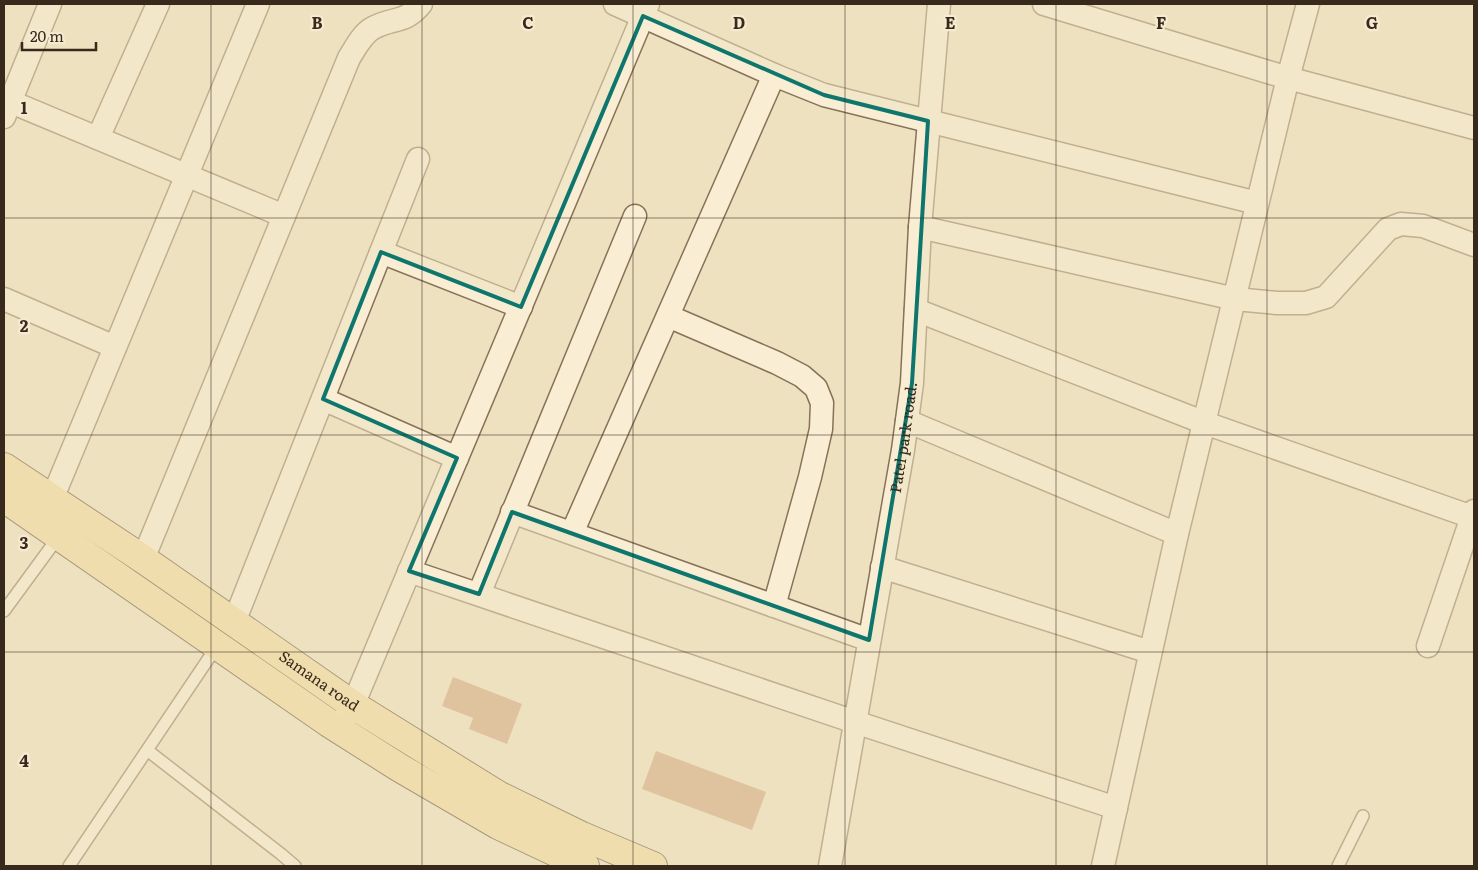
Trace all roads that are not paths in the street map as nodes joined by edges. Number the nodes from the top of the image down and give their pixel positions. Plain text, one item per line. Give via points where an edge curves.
1 (50, 4) edge
2 (158, 4) edge
3 (258, 4) edge
4 (421, 4) edge
5 (615, 4) edge
6 (939, 4) edge
7 (1044, 4) edge
8 (1308, 4) edge
9 (646, 10) edge
10 (774, 75) junction
11 (1288, 78) junction
12 (6, 106) edge
13 (928, 121) junction
14 (1474, 128) edge
15 (98, 138) junction
16 (418, 159) dead end
17 (187, 175) junction
18 (1257, 203) junction
19 (284, 216) junction
20 (635, 216) dead end
21 (920, 227) junction
22 (1474, 245) edge
23 (381, 252) junction
24 (4, 299) edge
25 (1235, 299) junction
26 (521, 307) junction
27 (916, 310) junction
28 (668, 316) junction
29 (115, 347) junction
30 (322, 399) junction
31 (907, 421) junction
32 (1204, 423) junction
33 (457, 458) junction
34 (4, 467) edge
35 (4, 498) edge
36 (52, 499) junction
37 (512, 512) junction
38 (1473, 514) edge
39 (572, 534) junction
40 (1177, 534) junction
41 (59, 536) junction
42 (143, 559) junction
43 (882, 567) junction
44 (409, 570) junction
45 (478, 594) junction
46 (774, 606) junction
47 (4, 611) edge
48 (234, 622) junction
49 (869, 640) junction
50 (218, 645) junction
51 (1428, 646) dead end
52 (1150, 652) junction
53 (353, 705) junction
54 (855, 722) junction
55 (339, 729) junction
56 (147, 750) junction
57 (1116, 808) junction
58 (1363, 816) dead end
59 (69, 866) edge
60 (295, 866) edge
61 (585, 866) edge
62 (653, 866) edge
63 (830, 866) edge
64 (1103, 866) edge
65 (1338, 866) edge

1 - 12 street
2 - 15 street
3 - 17 street
4 - 19 street via 414,13 372,29 360,40 349,58
5 - 9 street
6 - 13 street, Patel park road.
7 - 11 street
8 - 11 street
9 - 10 street
9 - 26 street
10 - 13 street via 824,95
10 - 28 street
11 - 14 street
11 - 18 street
12 - 15 street
13 - 18 street
13 - 21 street, Patel park road.
15 - 17 street
16 - 23 street
17 - 19 street
17 - 29 street
18 - 25 street
19 - 42 street
20 - 37 street
21 - 25 street
21 - 27 street, Patel park road.
22 - 25 street via 1423,226 1402,224 1388,229 1326,298 1306,303
23 - 26 street
23 - 30 street
24 - 29 street
25 - 32 street
26 - 33 street
27 - 31 street, Patel park road.
27 - 32 street
28 - 39 street
28 - 46 street via 802,376 816,388 822,403 822,429
29 - 36 street
30 - 33 street
30 - 48 street
31 - 40 street
31 - 43 street, Patel park road.
32 - 38 street
32 - 40 street
33 - 44 street
34 - 36 main road, Samana road
35 - 41 main road, Samana road
36 - 42 main road, Samana road
37 - 39 street
37 - 45 street
38 - 51 street
39 - 46 street
40 - 52 street
41 - 47 lane
41 - 50 main road, Samana road
42 - 48 main road, Samana road
43 - 49 street, Patel park road.
43 - 52 street
44 - 45 street
44 - 53 street
45 - 54 street
46 - 49 street
48 - 53 main road, Samana road
49 - 54 street, Patel park road.
50 - 55 main road, Samana road
50 - 56 lane
52 - 57 street
53 - 55 street
53 - 62 main road, Samana road via 498,795
54 - 57 street
54 - 63 street, Patel park road.
55 - 61 main road, Samana road via 498,825
56 - 59 lane
56 - 60 lane
57 - 64 street
58 - 65 lane

